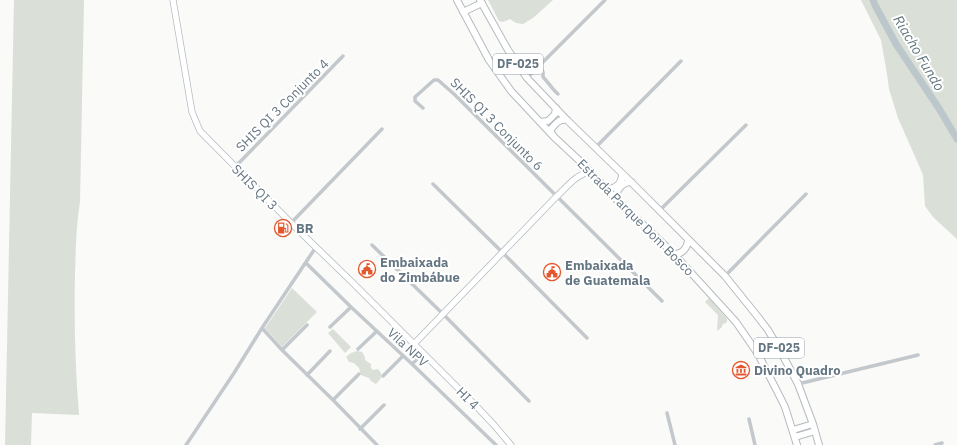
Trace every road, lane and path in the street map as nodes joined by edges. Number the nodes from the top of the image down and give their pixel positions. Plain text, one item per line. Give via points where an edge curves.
1 (173, 0) edge
2 (457, 0) edge
3 (605, 0) edge
4 (481, 2) edge
5 (463, 12) junction
6 (343, 56) dead end
7 (681, 61) dead end
8 (540, 66) junction
9 (528, 78) junction
10 (558, 94) dead end
11 (423, 108) dead end
12 (556, 108) junction
13 (567, 120) junction
14 (540, 122) junction
15 (746, 124) dead end
16 (382, 129) dead end
17 (553, 136) junction
18 (595, 148) junction
19 (583, 164) junction
20 (235, 167) junction
21 (590, 172) junction
22 (622, 174) junction
23 (578, 177) junction
24 (631, 182) junction
25 (433, 184) dead end
26 (606, 189) junction
27 (806, 194) dead end
28 (556, 197) junction
29 (617, 200) junction
30 (659, 211) junction
31 (291, 223) junction
32 (688, 240) junction
33 (372, 245) dead end
34 (316, 247) junction
35 (695, 247) junction
36 (503, 253) junction
37 (674, 254) junction
38 (681, 261) junction
39 (306, 263) junction
40 (725, 276) junction
41 (662, 301) dead end
42 (351, 307) junction
43 (443, 314) junction
44 (307, 325) dead end
45 (330, 327) dead end
46 (262, 328) junction
47 (376, 331) junction
48 (587, 338) dead end
49 (414, 344) junction
50 (358, 349) dead end
51 (282, 350) junction
52 (330, 351) dead end
53 (423, 353) junction
54 (918, 355) dead end
55 (403, 356) junction
56 (412, 364) junction
57 (359, 374) dead end
58 (307, 375) junction
59 (383, 376) dead end
60 (798, 384) junction
61 (333, 400) junction
62 (529, 401) dead end
63 (384, 405) dead end
64 (667, 413) dead end
65 (748, 419) dead end
66 (812, 424) junction
67 (360, 428) junction
68 (792, 430) junction
69 (815, 431) junction
70 (795, 437) junction
71 (942, 443) dead end
72 (186, 445) edge
73 (377, 445) edge
74 (496, 445) edge
75 (511, 445) edge
76 (675, 445) edge
77 (755, 445) edge
78 (797, 445) edge
79 (819, 445) edge
80 (935, 445) edge

1 - 20 street, SHIS QI 3 via 195,120 200,131
2 - 5 main road, Estrada Parque Dom Bosco / DF-025
3 - 8 street
4 - 5 main road
4 - 9 main road, Estrada Parque Dom Bosco / DF-025 via 508,50
5 - 14 main road, Estrada Parque Dom Bosco / DF-025 via 489,60 511,91
6 - 20 street, SHIS QI 3 Conjunto 4
7 - 18 street
8 - 9 street
8 - 10 street via 544,77
9 - 12 main road, Estrada Parque Dom Bosco / DF-025
11 - 28 street, SHIS QI 3 Conjunto 6 via 414,100 415,97 434,80 438,80
12 - 13 main road, Estrada Parque Dom Bosco / DF-025
12 - 14 main road via 556,114 548,122
13 - 17 main road via 559,120 554,125 551,129
13 - 18 main road, Estrada Parque Dom Bosco / DF-025
14 - 17 main road, Estrada Parque Dom Bosco / DF-025
15 - 30 street
16 - 31 street
17 - 19 main road, Estrada Parque Dom Bosco / DF-025
18 - 22 main road, Estrada Parque Dom Bosco / DF-025
19 - 21 main road, Estrada Parque Dom Bosco / DF-025
19 - 23 street
20 - 31 street, SHIS QI 3
21 - 23 street
21 - 26 main road, Estrada Parque Dom Bosco / DF-025
22 - 24 main road, Estrada Parque Dom Bosco / DF-025
22 - 26 main road via 621,182 613,189
23 - 28 street
24 - 29 main road via 625,183 617,192
24 - 30 main road, Estrada Parque Dom Bosco / DF-025
25 - 36 street
26 - 29 main road, Estrada Parque Dom Bosco / DF-025
27 - 40 street
28 - 36 street
28 - 41 street
29 - 37 main road, Estrada Parque Dom Bosco / DF-025
30 - 32 main road, Estrada Parque Dom Bosco / DF-025
31 - 34 street, SHIS QI 3
32 - 35 main road, Estrada Parque Dom Bosco / DF-025
32 - 37 main road via 688,246 681,253
33 - 43 street
34 - 39 street
34 - 49 street, SHIS QI 3
35 - 38 main road via 691,248
35 - 40 main road, Estrada Parque Dom Bosco / DF-025
36 - 43 street
36 - 48 street
37 - 38 main road, Estrada Parque Dom Bosco / DF-025
38 - 68 main road, Estrada Parque Dom Bosco / DF-025 via 736,322 758,354 785,407
39 - 42 street, Vila NPV
39 - 46 street
40 - 60 main road, Estrada Parque Dom Bosco / DF-025 via 768,330
42 - 45 street
42 - 47 street, Vila NPV
43 - 49 street
43 - 62 street
44 - 51 street
46 - 51 street
46 - 72 street
47 - 50 street
47 - 55 street, Vila NPV
49 - 53 street, SHIS QI 3
51 - 58 street
52 - 58 street
53 - 56 street
53 - 75 street, HI 4 via 490,420
54 - 60 street
55 - 56 street, Vila NPV
55 - 59 street
56 - 74 street, Vila NPV
57 - 61 street
58 - 61 street
60 - 66 main road, Estrada Parque Dom Bosco / DF-025
61 - 67 street
63 - 67 street
64 - 76 street
65 - 77 street
66 - 68 main road
66 - 69 main road, Estrada Parque Dom Bosco / DF-025
67 - 73 street
68 - 70 main road, Estrada Parque Dom Bosco / DF-025
69 - 70 main road
69 - 79 main road, Estrada Parque Dom Bosco / DF-025
70 - 78 main road, Estrada Parque Dom Bosco / DF-025
71 - 80 street

